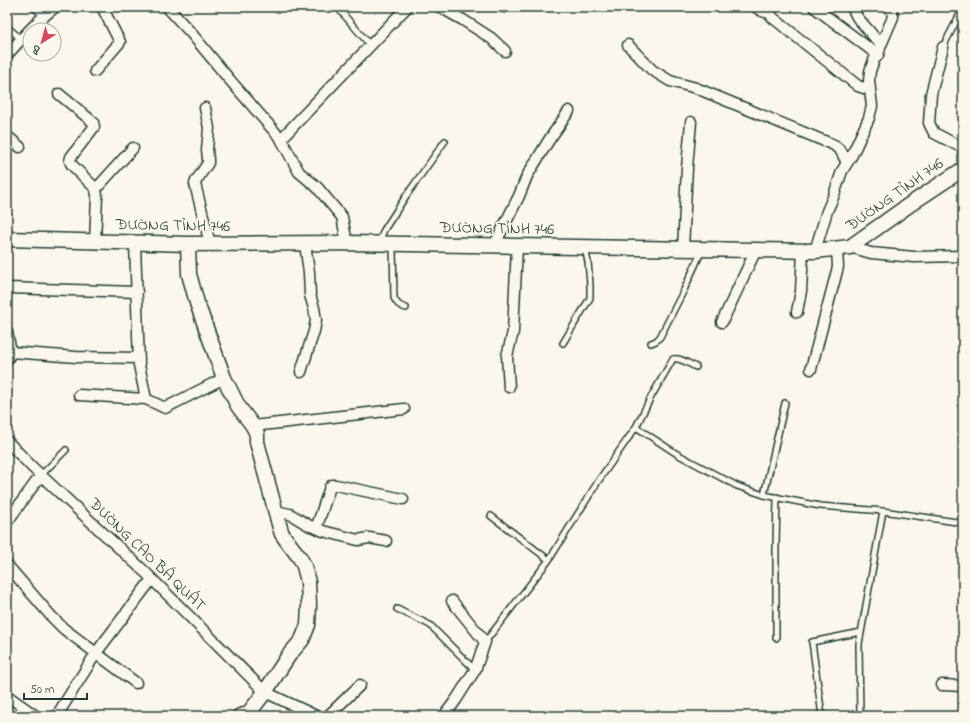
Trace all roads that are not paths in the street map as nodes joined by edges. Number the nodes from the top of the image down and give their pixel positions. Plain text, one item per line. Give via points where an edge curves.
1 (33, 7) edge
2 (55, 7) edge
3 (102, 7) edge
4 (167, 7) edge
5 (337, 7) edge
6 (407, 7) edge
7 (440, 7) edge
8 (756, 7) edge
9 (814, 7) edge
10 (852, 7) edge
11 (891, 7) edge
12 (963, 8) edge
13 (770, 9) edge
14 (44, 16) junction
15 (7, 27) edge
16 (21, 39) junction
17 (370, 45) junction
18 (628, 45) dead end
19 (881, 45) junction
20 (943, 47) joint
21 (505, 51) dead end
22 (7, 55) edge
23 (878, 55) junction
24 (95, 71) dead end
25 (870, 90) junction
26 (59, 94) dead end
27 (205, 108) dead end
28 (569, 112) dead end
29 (691, 122) dead end
30 (7, 136) edge
31 (282, 139) junction
32 (445, 141) dead end
33 (20, 147) dead end
34 (133, 148) dead end
35 (963, 148) edge
36 (847, 163) junction
37 (963, 169) edge
38 (96, 189) junction
39 (7, 240) edge
40 (95, 242) junction
41 (135, 243) junction
42 (347, 243) junction
43 (188, 244) junction
44 (210, 244) junction
45 (305, 244) junction
46 (378, 244) junction
47 (393, 244) junction
48 (494, 246) junction
49 (517, 246) junction
50 (585, 247) junction
51 (843, 248) junction
52 (683, 249) junction
53 (702, 249) junction
54 (756, 250) junction
55 (809, 251) junction
56 (963, 256) edge
57 (7, 288) edge
58 (137, 292) junction
59 (406, 308) dead end
60 (797, 312) dead end
61 (722, 322) dead end
62 (7, 332) edge
63 (563, 343) dead end
64 (651, 343) dead end
65 (9, 355) edge
66 (139, 358) junction
67 (696, 367) dead end
68 (811, 369) dead end
69 (301, 372) dead end
70 (224, 378) junction
71 (509, 387) dead end
72 (79, 395) dead end
73 (146, 399) junction
74 (785, 403) dead end
75 (404, 409) dead end
76 (253, 426) junction
77 (636, 427) junction
78 (7, 441) edge
79 (66, 450) dead end
80 (40, 475) junction
81 (764, 495) junction
82 (777, 497) junction
83 (403, 499) dead end
84 (276, 511) junction
85 (883, 511) junction
86 (491, 516) dead end
87 (7, 522) edge
88 (963, 523) edge
89 (314, 527) junction
90 (386, 541) dead end
91 (549, 560) junction
92 (7, 565) edge
93 (152, 579) junction
94 (452, 601) dead end
95 (397, 609) dead end
96 (861, 632) junction
97 (776, 638) dead end
98 (485, 642) junction
99 (96, 654) junction
100 (475, 670) junction
101 (136, 683) dead end
102 (360, 685) dead end
103 (942, 685) dead end
104 (963, 686) edge
105 (265, 692) junction
106 (7, 698) edge
107 (246, 715) edge
108 (36, 716) edge
109 (57, 716) edge
110 (316, 716) edge
111 (328, 716) edge
112 (445, 716) edge
113 (822, 716) edge
114 (860, 716) edge

1 - 14 lane
2 - 14 street
3 - 24 street via 120,42
4 - 31 street
5 - 17 lane
6 - 17 street
7 - 21 street via 491,38
8 - 13 street via 765,12
9 - 23 street
10 - 19 street via 857,17
11 - 19 street via 893,17
12 - 20 lane
13 - 25 street via 772,17 858,86
14 - 16 street
15 - 16 lane
16 - 22 street
17 - 31 street
18 - 36 street via 652,70 670,81 696,88 834,145
19 - 23 street
20 - 35 street via 931,94 929,123 934,133
23 - 25 street via 870,71
25 - 36 street via 872,106 869,118
26 - 38 street via 93,122 94,126 70,161
27 - 44 street via 209,128 208,163 195,184
28 - 48 street via 527,176
29 - 52 street
30 - 33 street
31 - 42 street via 299,172 317,187 342,217
32 - 46 lane via 395,213
34 - 38 street
36 - 55 street
37 - 51 main road, ĐƯỜNG TỈNH 746
38 - 40 street
39 - 40 main road, ĐƯỜNG TỈNH 746
40 - 41 main road, ĐƯỜNG TỈNH 746
41 - 43 main road, ĐƯỜNG TỈNH 746
41 - 58 street
42 - 45 main road, ĐƯỜNG TỈNH 746
42 - 46 main road, ĐƯỜNG TỈNH 746
43 - 44 main road, ĐƯỜNG TỈNH 746
43 - 70 main road via 189,274 196,303
44 - 45 main road, ĐƯỜNG TỈNH 746
45 - 69 street via 310,295 316,320
46 - 47 main road, ĐƯỜNG TỈNH 746
47 - 48 main road, ĐƯỜNG TỈNH 746
47 - 59 lane via 394,298 397,304
48 - 49 main road, ĐƯỜNG TỈNH 746
49 - 50 main road, ĐƯỜNG TỈNH 746
49 - 71 street via 513,332 507,356
50 - 52 main road, ĐƯỜNG TỈNH 746
50 - 63 lane via 590,298
51 - 55 main road, ĐƯỜNG TỈNH 746
51 - 56 street via 914,257
51 - 68 street
52 - 53 main road, ĐƯỜNG TỈNH 746
53 - 54 main road, ĐƯỜNG TỈNH 746
53 - 64 lane via 664,330 656,341
54 - 55 main road, ĐƯỜNG TỈNH 746
54 - 61 street
55 - 60 street
57 - 58 street
58 - 66 street
62 - 65 street
65 - 66 street
66 - 73 street
67 - 77 lane via 680,359 673,359
70 - 73 street via 165,408
70 - 76 main road via 238,406
72 - 73 street
74 - 81 lane
75 - 76 street
76 - 84 main road
77 - 81 lane via 677,454 737,486
77 - 91 lane
78 - 80 street, ĐƯỜNG CAO BÁ QUÁT
79 - 80 lane
80 - 87 street
80 - 93 street, ĐƯỜNG CAO BÁ QUÁT
81 - 82 lane
82 - 85 lane via 820,506
82 - 97 lane
83 - 89 street via 332,485 318,523
84 - 89 street via 290,514
84 - 105 main road via 282,534 304,566 308,582 308,624 302,640
85 - 88 lane
85 - 96 lane
86 - 91 lane
89 - 90 street via 358,540 369,538
91 - 98 lane
92 - 99 street via 51,616
93 - 99 street
93 - 105 street, ĐƯỜNG CAO BÁ QUÁT
94 - 98 street
95 - 100 lane via 430,625
96 - 113 lane via 812,642
96 - 114 lane
98 - 100 street
99 - 101 street
99 - 109 street
100 - 112 street
102 - 111 street
103 - 104 street
105 - 107 main road
105 - 110 street, ĐƯỜNG CAO BÁ QUÁT
106 - 108 street

